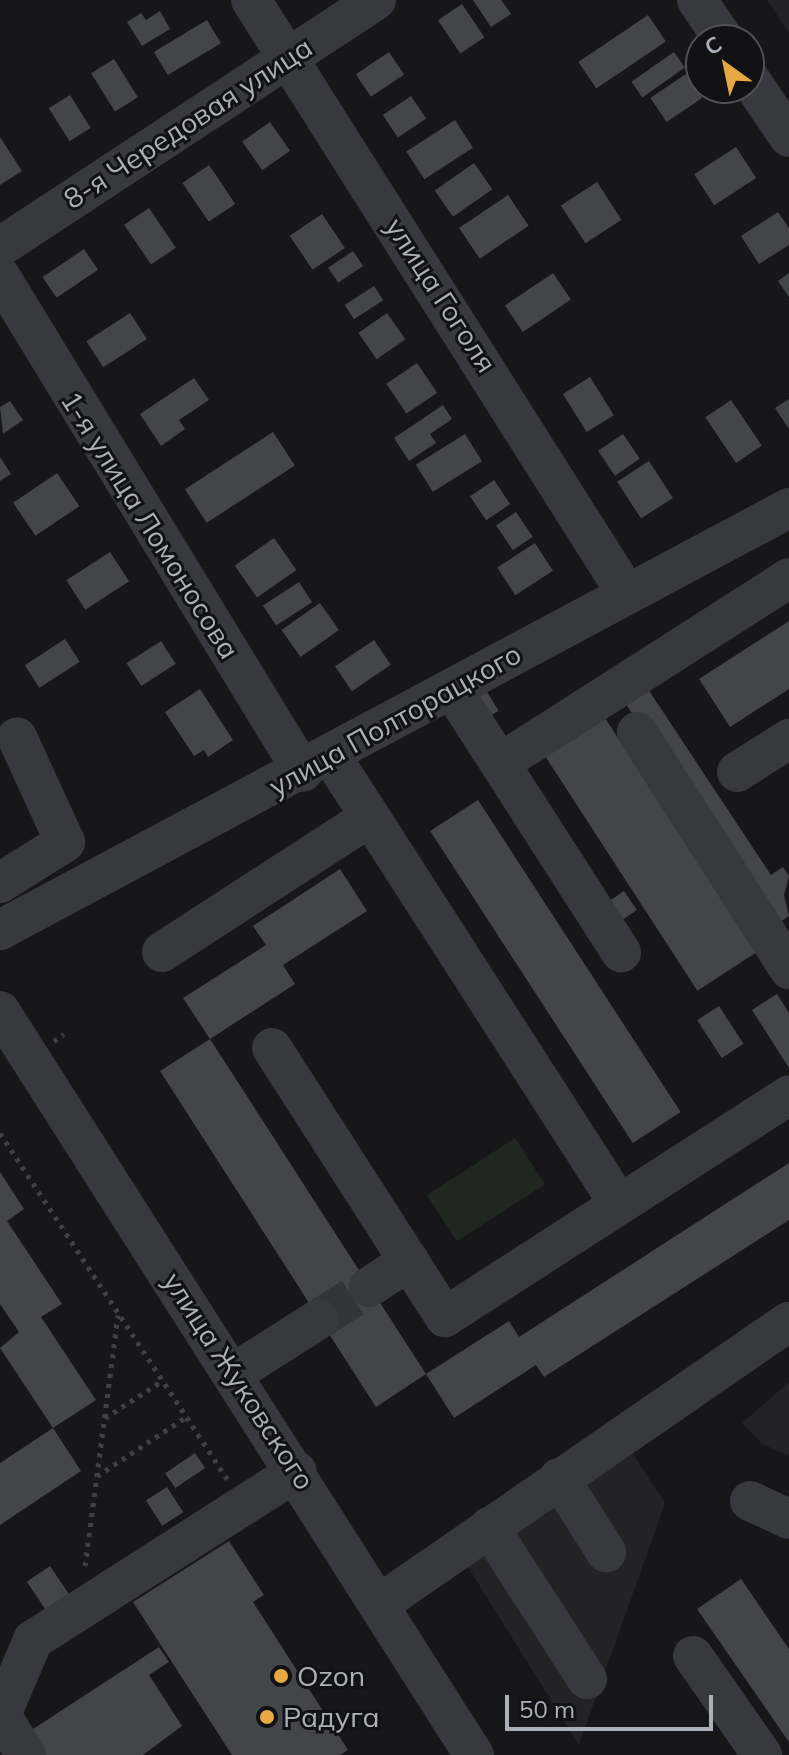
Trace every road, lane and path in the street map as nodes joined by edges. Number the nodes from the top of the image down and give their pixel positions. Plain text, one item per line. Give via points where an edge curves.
1 (251, 0) edge
2 (376, 0) edge
3 (697, 0) edge
4 (713, 24) edge
5 (287, 56) junction
6 (765, 102) edge
7 (789, 137) edge
8 (0, 247) edge
9 (0, 276) edge
10 (789, 508) edge
11 (789, 578) edge
12 (627, 594) junction
13 (452, 689) junction
14 (637, 732) dead end
15 (17, 737) dead end
16 (789, 739) edge
17 (500, 763) junction
18 (317, 764) junction
19 (737, 772) dead end
20 (370, 817) junction
21 (0, 883) edge
22 (0, 930) edge
23 (162, 952) dead end
24 (621, 952) dead end
25 (789, 969) edge
26 (3, 1021) edge
27 (272, 1048) dead end
28 (789, 1095) edge
29 (0, 1133) edge
30 (619, 1204) junction
31 (409, 1261) junction
32 (369, 1287) tunnel mouth
33 (118, 1313) junction
34 (319, 1319) tunnel mouth
35 (789, 1322) edge
36 (234, 1373) junction
37 (162, 1381) junction
38 (186, 1417) junction
39 (105, 1418) junction
40 (297, 1471) junction
41 (97, 1476) junction
42 (559, 1478) junction
43 (750, 1501) dead end
44 (244, 1505) junction
45 (789, 1519) edge
46 (489, 1527) junction
47 (606, 1552) dead end
48 (381, 1603) junction
49 (79, 1611) junction
50 (17, 1648) edge
51 (693, 1656) dead end
52 (587, 1679) dead end
53 (26, 1755) edge
54 (474, 1755) edge
55 (762, 1755) edge

1 - 5 street, улица Гоголя
2 - 5 street, 8-я Чередовая улица
3 - 4 street
5 - 8 street, 8-я Чередовая улица
5 - 12 street, улица Гоголя
6 - 7 street
9 - 18 street, 1-я улица Ломоносова
10 - 12 street, улица Полторацкого
11 - 17 street
12 - 13 street, улица Полторацкого
13 - 17 street
13 - 18 street, улица Полторацкого
14 - 25 street
15 - 21 street via 65,842
16 - 19 street
17 - 24 street
18 - 20 street, 1-я улица Ломоносова
18 - 22 street, улица Полторацкого
20 - 23 street
20 - 30 street, 1-я улица Ломоносова
26 - 36 street, улица Жуковского
27 - 31 street
28 - 30 street
29 - 33 path
30 - 31 street via 445,1317
31 - 32 street
33 - 37 path
33 - 39 path
34 - 36 street
35 - 42 street
36 - 40 street, улица Жуковского
37 - 38 path
37 - 39 path
38 - 41 path
38 - 44 path
39 - 41 path
40 - 44 street
40 - 48 street, улица Жуковского
41 - 49 path
42 - 46 street
42 - 47 street
43 - 45 street
44 - 49 street
46 - 48 street
46 - 52 street
48 - 54 street, улица Жуковского
49 - 50 street
50 - 53 street via 1,1715
51 - 55 street

